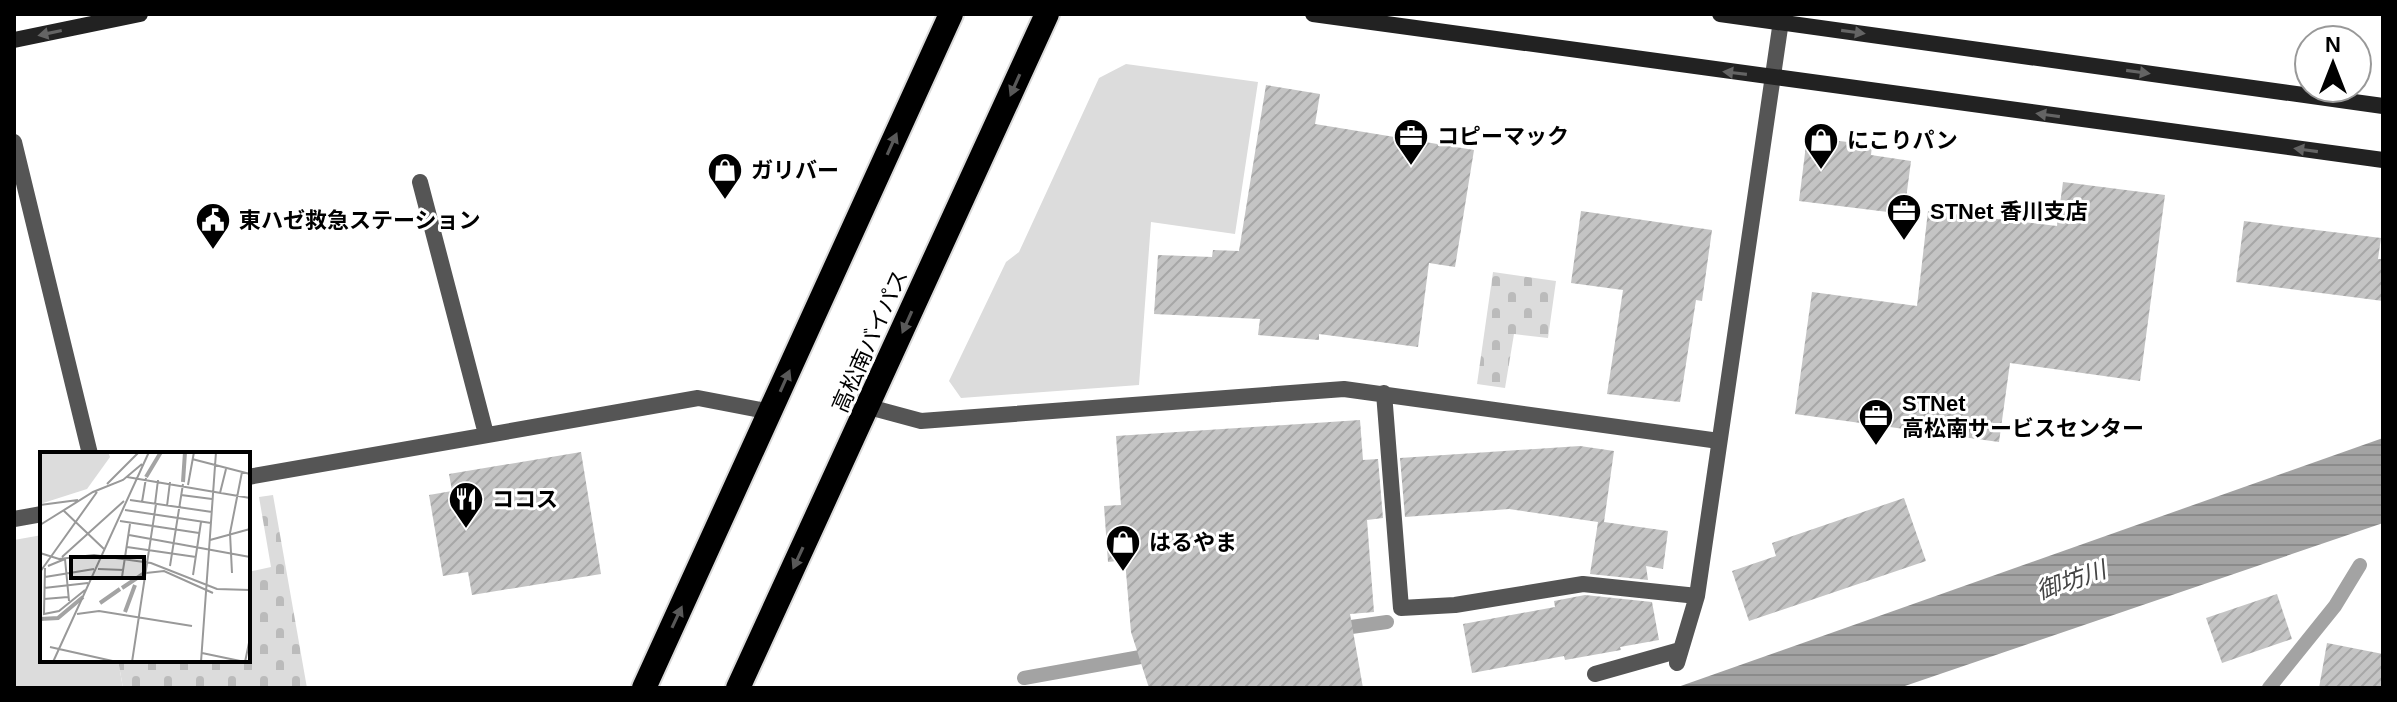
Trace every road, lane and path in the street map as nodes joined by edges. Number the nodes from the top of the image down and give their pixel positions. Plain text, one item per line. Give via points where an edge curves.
1 (140, 14) edge
2 (951, 14) edge
3 (1047, 14) edge
4 (1313, 14) edge
5 (1720, 14) edge
6 (1782, 18) edge
7 (14, 40) edge
8 (1772, 77) junction
9 (2383, 106) edge
10 (14, 142) edge
11 (2383, 160) edge
12 (420, 182) dead end
13 (1384, 393) junction
14 (869, 407) junction
15 (771, 412) junction
16 (486, 434) junction
17 (1719, 441) junction
18 (90, 452) edge
19 (250, 477) edge
20 (40, 514) edge
21 (14, 519) edge
22 (1697, 596) junction
23 (1595, 674) dead end
24 (644, 688) edge
25 (738, 688) edge

1 -> 7 street
15 -> 2 highway
3 -> 14 highway, 高松南バイパス
8 -> 4 street
5 - 6 street
6 - 8 street
6 -> 9 street
11 -> 8 street
8 - 17 street
10 - 18 street
12 - 16 street
13 - 14 street via 1344,389 921,421
13 - 17 street
13 - 22 street via 1401,608 1455,605 1583,584
14 -> 25 highway, 高松南バイパス
15 - 16 street via 698,398
24 -> 15 highway
16 - 19 street
17 - 22 street
20 - 21 street
22 - 23 street via 1679,656

